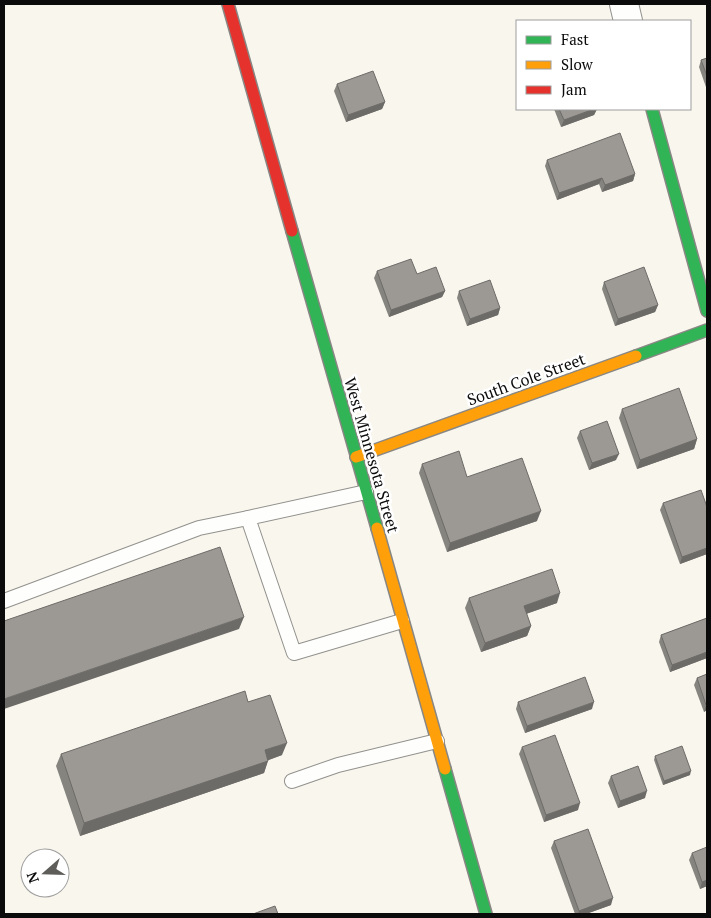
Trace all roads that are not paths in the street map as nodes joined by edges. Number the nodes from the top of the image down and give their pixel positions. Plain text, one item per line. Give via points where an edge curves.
1 (228, 4) edge
2 (624, 4) edge
3 (628, 20) edge
4 (652, 110) edge
5 (707, 311) edge
6 (707, 330) edge
7 (356, 457) junction
8 (366, 492) junction
9 (248, 518) junction
10 (4, 601) edge
11 (402, 621) junction
12 (437, 741) junction
13 (292, 781) dead end
14 (486, 914) edge

1 - 7 street, West Minnesota Street
2 - 3 street
4 - 5 street
6 - 7 street, South Cole Street
7 - 8 street, West Minnesota Street
8 - 9 lane
8 - 11 street, West Minnesota Street
9 - 10 lane via 199,528
9 - 11 lane via 294,653
11 - 12 street, West Minnesota Street
12 - 13 lane via 338,765
12 - 14 street, West Minnesota Street

